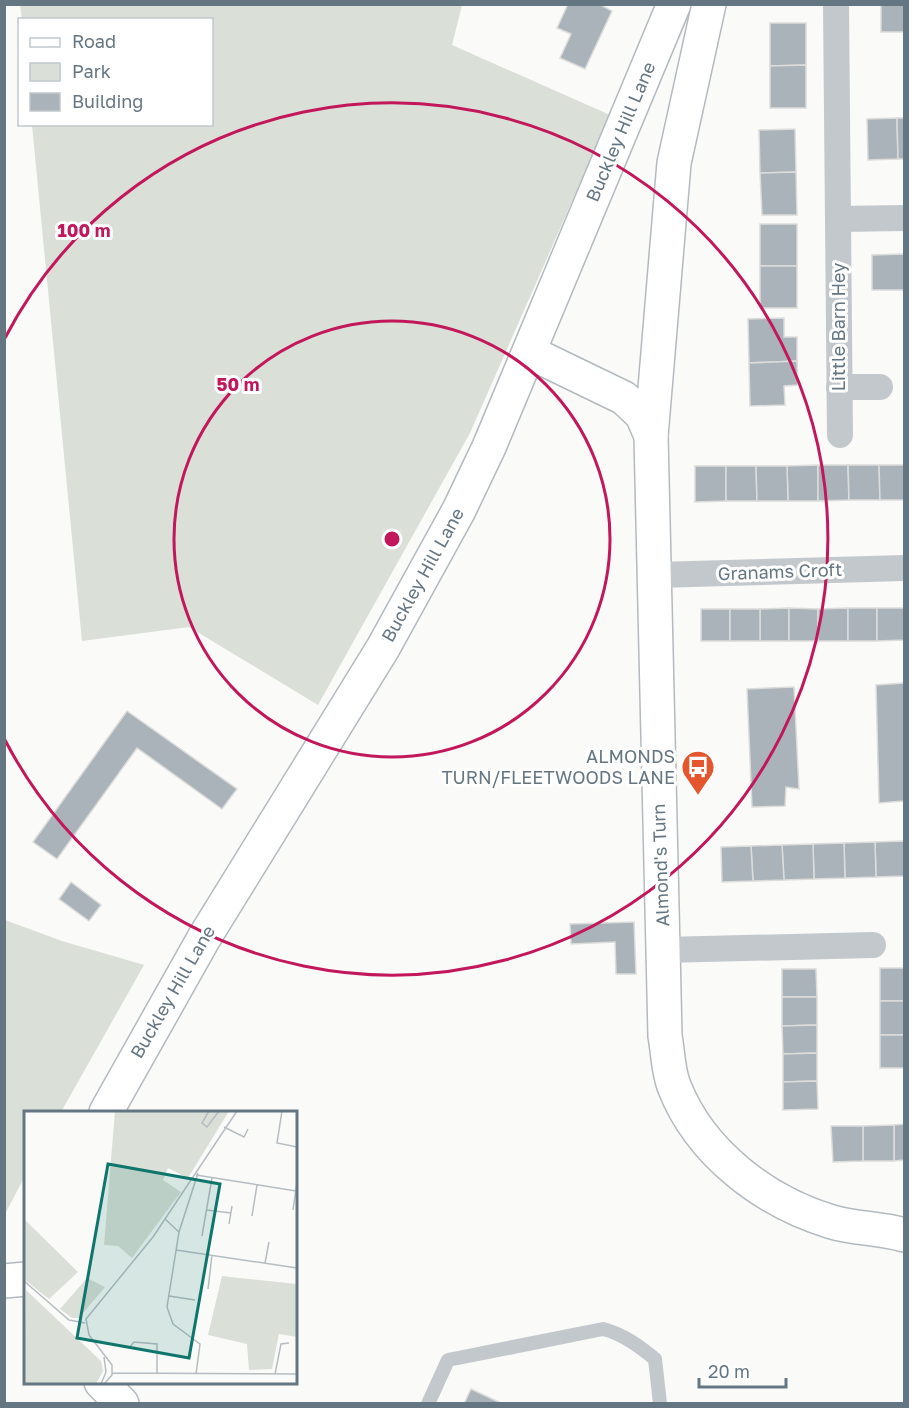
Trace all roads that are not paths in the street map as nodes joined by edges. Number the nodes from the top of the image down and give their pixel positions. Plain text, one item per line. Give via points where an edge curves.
1 (674, 4) edge
2 (709, 4) edge
3 (836, 4) edge
4 (904, 218) edge
5 (839, 219) junction
6 (529, 352) junction
7 (839, 387) junction
8 (880, 387) dead end
9 (840, 435) dead end
10 (651, 436) junction
11 (904, 568) edge
12 (655, 575) junction
13 (873, 945) dead end
14 (664, 950) junction
15 (106, 1111) edge
16 (904, 1235) edge
17 (24, 1279) edge
18 (4, 1281) edge
19 (102, 1384) edge
20 (122, 1404) edge
21 (428, 1404) edge
22 (660, 1404) edge

1 - 6 street, Buckley Hill Lane
2 - 10 street via 674,163
3 - 5 street, Little Barn Hey
4 - 5 street
5 - 7 street, Little Barn Hey
6 - 10 street, Almond's Turn via 624,398 642,415
6 - 15 street, Buckley Hill Lane via 484,457 427,571 204,938
7 - 8 street
7 - 9 street, Little Barn Hey
10 - 12 street, Almond's Turn
11 - 12 street, Granams Croft
12 - 14 street, Almond's Turn
13 - 14 street
14 - 16 street, Almond's Turn via 665,1036 674,1085 714,1151 786,1205 834,1223
17 - 18 street
19 - 20 street
21 - 22 lane via 448,1360 603,1329 638,1345 655,1359

